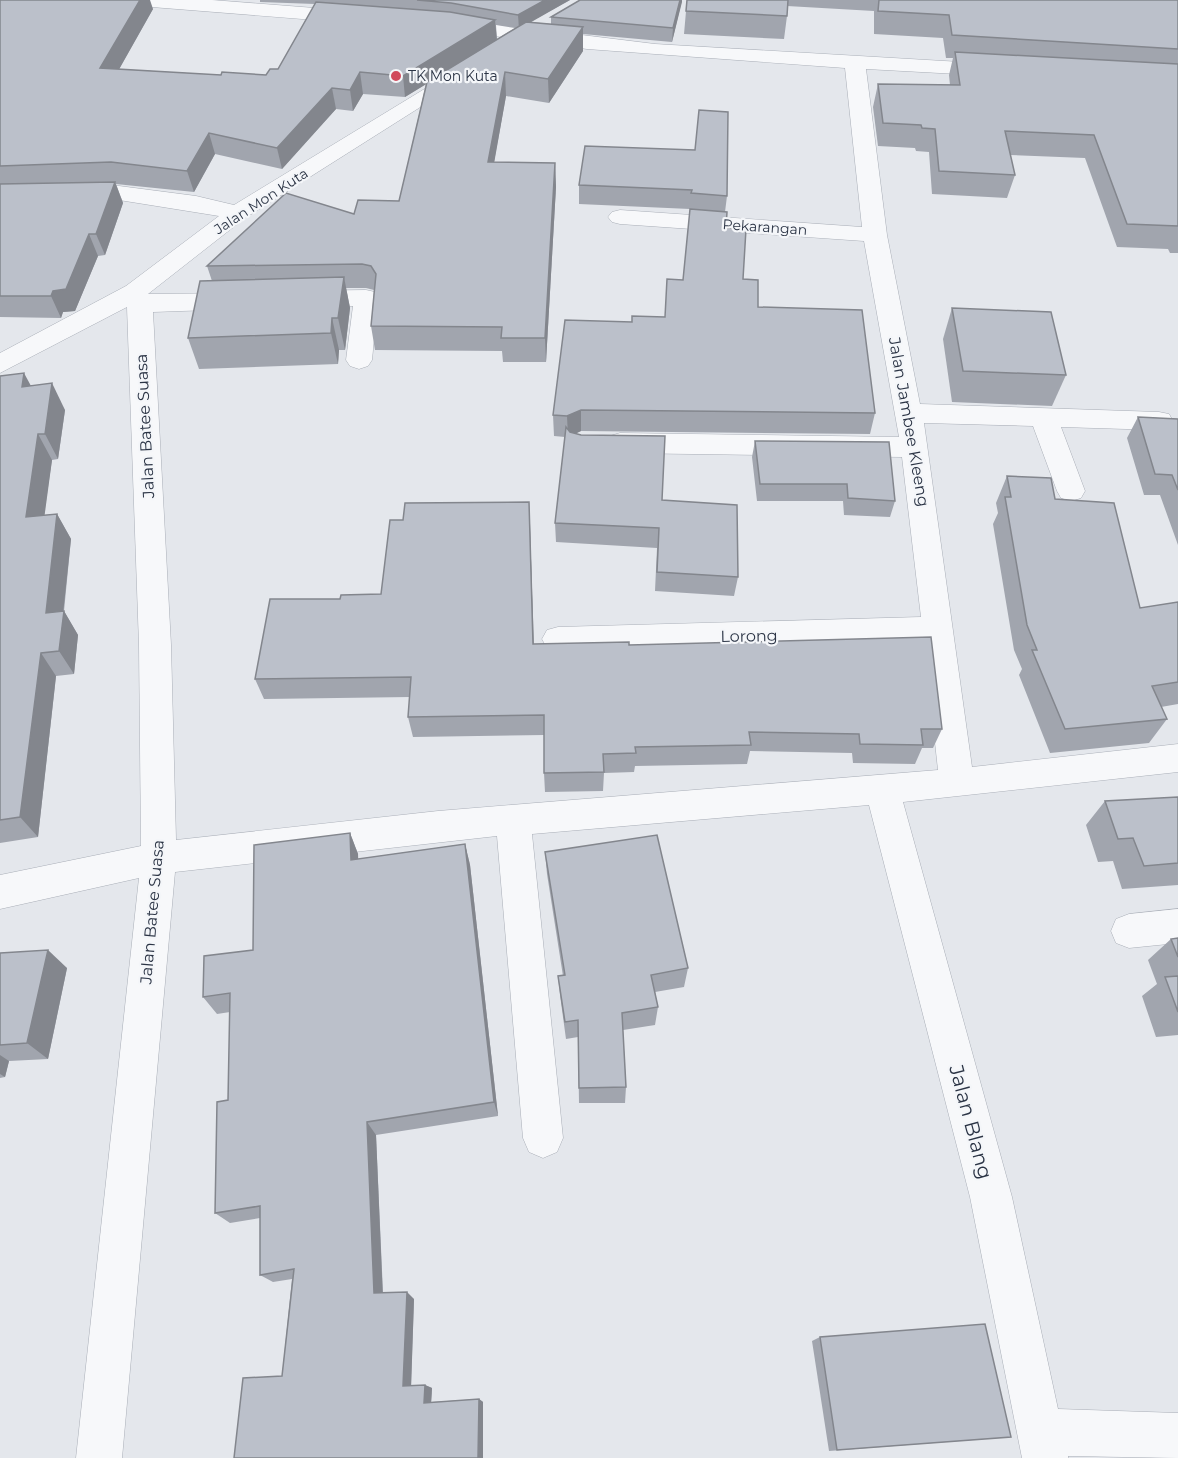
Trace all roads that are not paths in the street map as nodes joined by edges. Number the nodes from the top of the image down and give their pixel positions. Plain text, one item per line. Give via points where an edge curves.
1 (140, 0) edge
2 (371, 18) edge
3 (552, 21) edge
4 (428, 23) edge
5 (522, 37) junction
6 (855, 62) junction
7 (1016, 71) edge
8 (0, 196) edge
9 (237, 213) junction
10 (620, 217) dead end
11 (875, 235) junction
12 (137, 298) junction
13 (359, 360) dead end
14 (0, 364) edge
15 (909, 413) junction
16 (1043, 417) junction
17 (1159, 421) edge
18 (593, 443) edge
19 (915, 447) junction
20 (1071, 491) dead end
21 (939, 629) junction
22 (558, 639) dead end
23 (1178, 758) edge
24 (957, 783) junction
25 (882, 789) junction
26 (513, 820) junction
27 (159, 858) junction
28 (0, 892) edge
29 (1178, 926) edge
30 (1129, 931) dead end
31 (543, 1138) dead end
32 (1178, 1436) edge
33 (1044, 1445) edge
34 (99, 1458) edge

1 - 2 street
3 - 5 street, Jalan Mon Kuta
4 - 5 street via 452,17
5 - 6 street
5 - 9 street, Jalan Mon Kuta
6 - 7 street
6 - 11 street, Jalan Jambee Kleeng
8 - 9 street via 119,193 196,203
9 - 12 street, Jalan Mon Kuta
10 - 11 street, Pekarangan
11 - 15 street, Jalan Jambee Kleeng
12 - 13 street via 366,297
12 - 14 street, Jalan Mon Kuta
12 - 27 street, Jalan Batee Suasa via 155,645
15 - 16 street
15 - 19 street, Jalan Jambee Kleeng
16 - 17 street
16 - 20 street
18 - 19 street
19 - 21 street, Jalan Jambee Kleeng
21 - 22 street, Lorong
21 - 24 street, Jalan Jambee Kleeng
23 - 24 street
24 - 25 street
25 - 26 street
25 - 33 street, Jalan Blang via 991,1197
26 - 27 street
26 - 31 street
27 - 28 street
27 - 34 street, Jalan Batee Suasa
29 - 30 street
32 - 33 street

